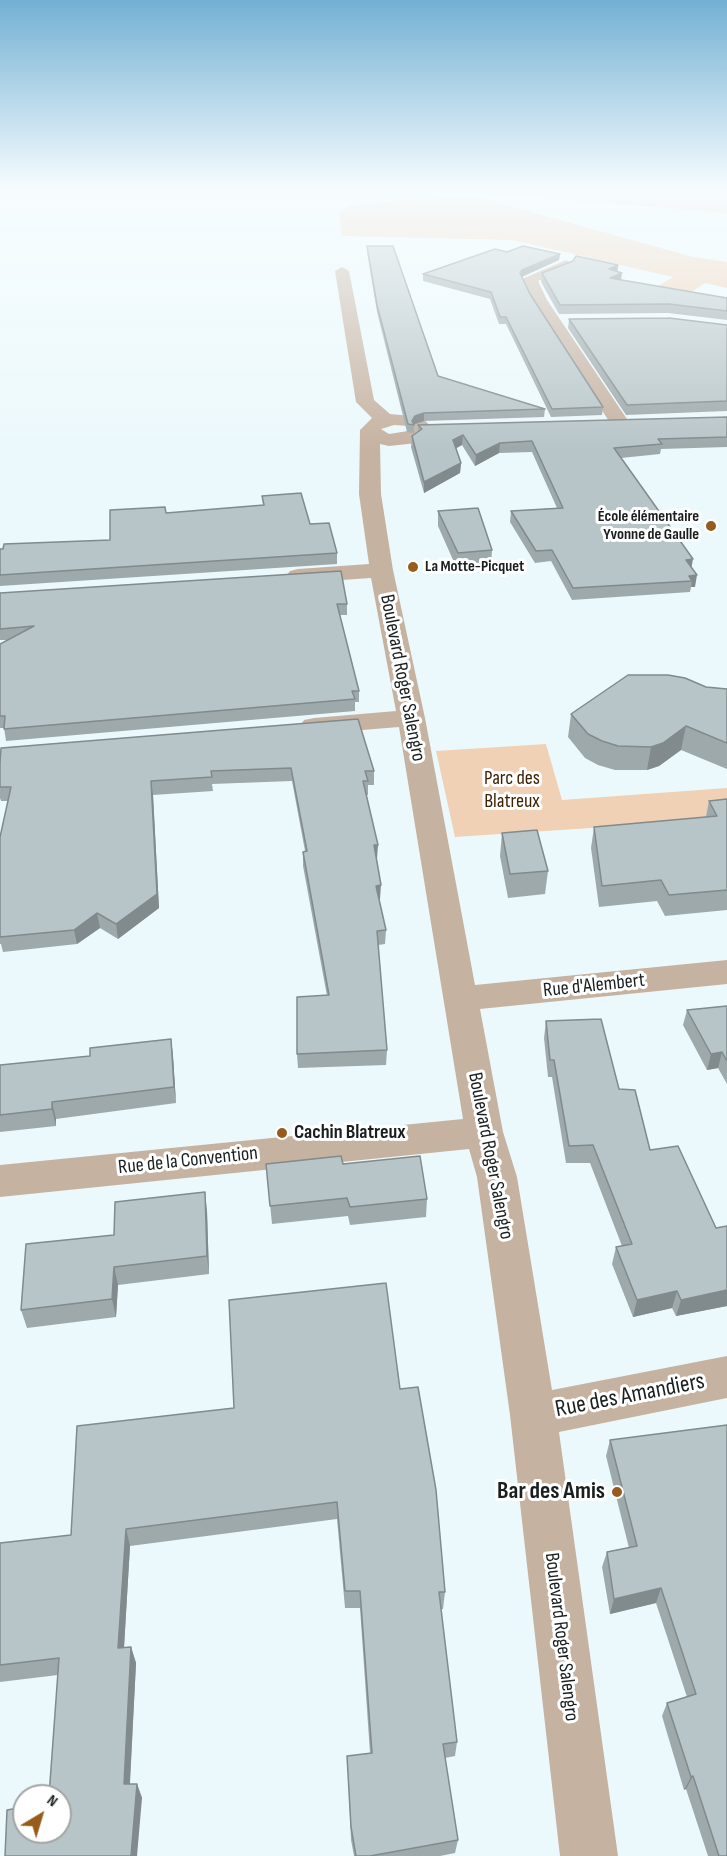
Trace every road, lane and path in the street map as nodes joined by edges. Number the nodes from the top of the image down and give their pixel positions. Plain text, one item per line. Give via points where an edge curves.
1 (343, 276) edge
2 (538, 276) edge
3 (553, 321) junction
4 (576, 321) edge
5 (619, 422) junction
6 (640, 422) edge
7 (596, 423) edge
8 (377, 425) junction
9 (447, 428) edge
10 (417, 434) junction
11 (370, 460) junction
12 (381, 570) junction
13 (275, 577) edge
14 (411, 718) junction
15 (292, 728) edge
16 (727, 972) edge
17 (460, 999) junction
18 (484, 1132) junction
19 (0, 1181) edge
20 (727, 1377) edge
21 (533, 1415) junction
22 (589, 1856) edge

1 - 8 street via 365,402
2 - 3 street via 530,279
3 - 4 street
3 - 5 street
5 - 6 street
5 - 7 street
8 - 10 street via 414,421
8 - 11 street, Boulevard Roger Salengro
9 - 10 street
10 - 11 street
11 - 12 street, Boulevard Roger Salengro via 370,494
12 - 13 street
12 - 14 street, Boulevard Roger Salengro
14 - 15 street
14 - 17 street, Boulevard Roger Salengro
16 - 17 street, Rue d'Alembert
17 - 18 street, Boulevard Roger Salengro
18 - 19 street, Rue de la Convention
18 - 21 street, Boulevard Roger Salengro via 497,1177
20 - 21 street, Rue des Amandiers
21 - 22 street, Boulevard Roger Salengro

